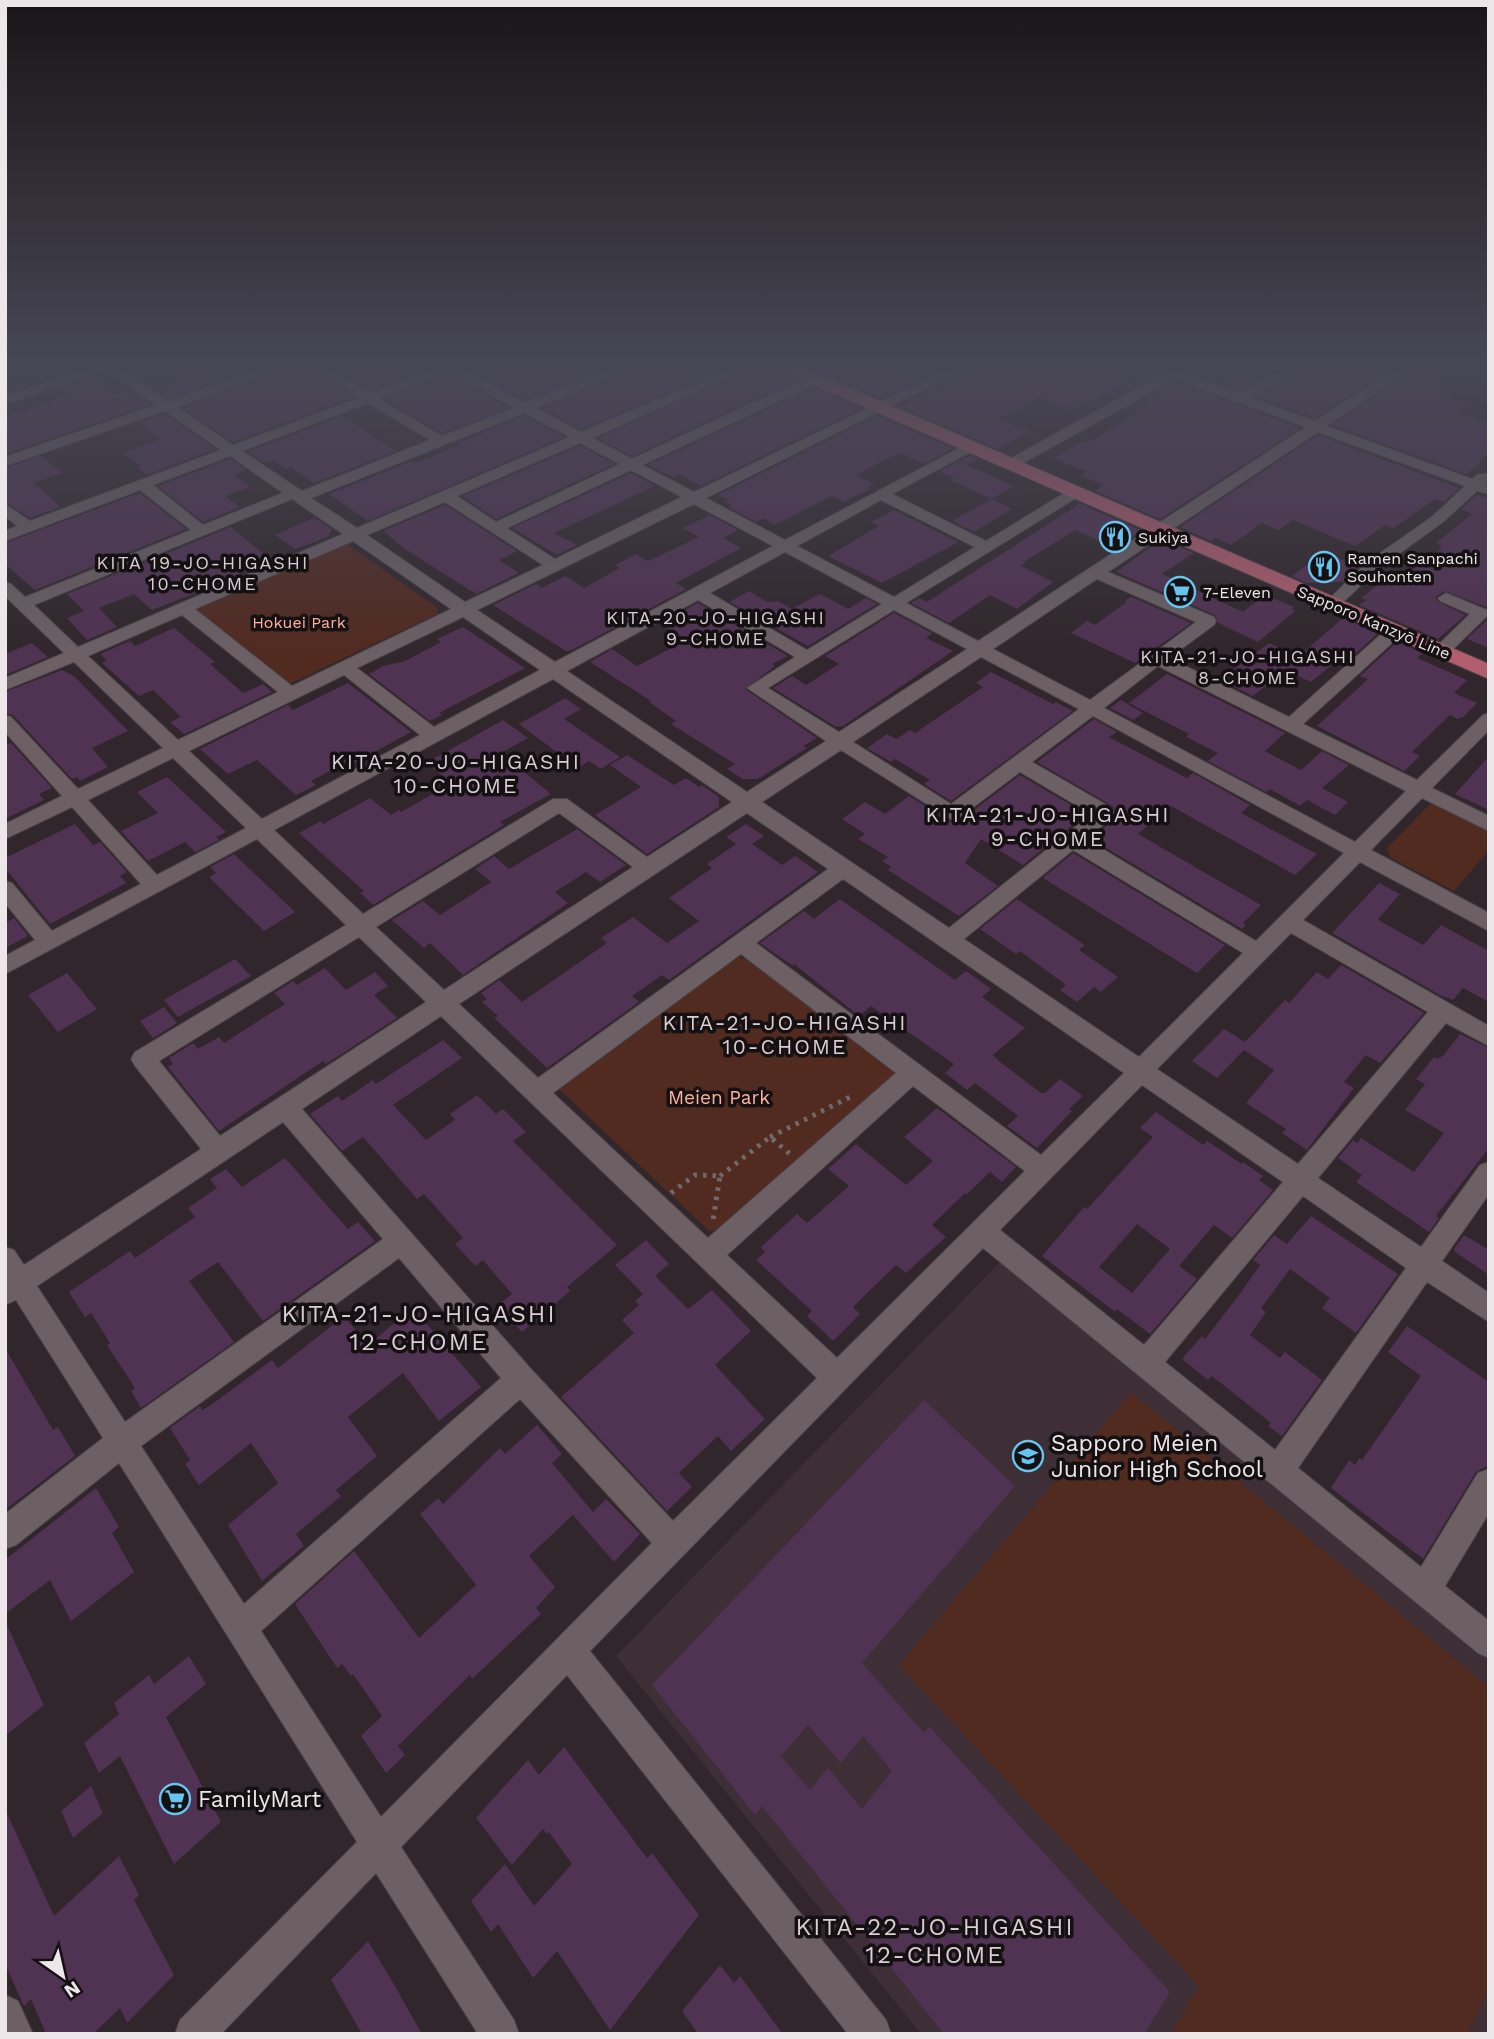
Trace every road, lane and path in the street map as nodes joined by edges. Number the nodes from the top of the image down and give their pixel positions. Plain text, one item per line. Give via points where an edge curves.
1 (189, 466) edge
2 (255, 466) edge
3 (374, 466) edge
4 (515, 466) edge
5 (629, 466) edge
6 (633, 466) edge
7 (758, 466) edge
8 (933, 466) edge
9 (1016, 466) edge
10 (1259, 466) edge
11 (1424, 466) edge
12 (1489, 473) edge
13 (142, 484) junction
14 (1473, 484) junction
15 (1489, 490) edge
16 (1076, 492) junction
17 (880, 494) junction
18 (297, 495) junction
19 (446, 496) junction
20 (692, 498) junction
21 (5, 508) edge
22 (497, 527) junction
23 (28, 528) junction
24 (1162, 530) junction
25 (203, 532) junction
26 (356, 535) junction
27 (5, 536) edge
28 (784, 546) junction
29 (988, 548) junction
30 (554, 565) junction
31 (1097, 573) junction
32 (5, 587) edge
33 (698, 593) junction
34 (1446, 598) dead end
35 (23, 604) junction
36 (892, 604) junction
37 (1332, 604) junction
38 (183, 608) junction
39 (464, 609) junction
40 (1395, 631) junction
41 (979, 650) junction
42 (1441, 651) junction
43 (76, 654) junction
44 (807, 657) junction
45 (1157, 659) junction
46 (345, 667) junction
47 (553, 671) junction
48 (1489, 672) edge
49 (5, 685) edge
50 (291, 694) junction
51 (1091, 708) junction
52 (1489, 719) edge
53 (5, 722) edge
54 (1292, 724) junction
55 (433, 736) junction
56 (840, 742) junction
57 (176, 750) junction
58 (1018, 763) junction
59 (1419, 790) junction
60 (75, 798) junction
61 (747, 802) junction
62 (1489, 824) edge
63 (259, 830) junction
64 (5, 832) edge
65 (1072, 840) junction
66 (1357, 852) junction
67 (648, 868) junction
68 (844, 868) junction
69 (155, 886) junction
70 (5, 888) edge
71 (1289, 920) junction
72 (1489, 923) edge
73 (361, 926) junction
74 (950, 939) junction
75 (49, 942) junction
76 (741, 943) junction
77 (1258, 952) junction
78 (5, 966) edge
79 (443, 1003) junction
80 (1443, 1010) junction
81 (1489, 1037) edge
82 (1141, 1070) junction
83 (912, 1073) junction
84 (893, 1090) junction
85 (536, 1092) junction
86 (285, 1107) junction
87 (769, 1137) junction
88 (218, 1152) junction
89 (806, 1168) junction
90 (1042, 1170) junction
91 (1489, 1173) edge
92 (720, 1176) junction
93 (1301, 1181) junction
94 (668, 1195) dead end
95 (713, 1223) dead end
96 (982, 1231) junction
97 (402, 1241) junction
98 (708, 1255) junction
99 (1424, 1265) junction
100 (10, 1278) edge
101 (1489, 1309) edge
102 (1147, 1363) junction
103 (837, 1378) junction
104 (521, 1379) junction
105 (122, 1442) junction
106 (1279, 1470) junction
107 (1489, 1485) edge
108 (5, 1534) edge
109 (673, 1543) junction
110 (1425, 1590) junction
111 (241, 1628) junction
112 (1489, 1642) edge
113 (568, 1650) junction
114 (379, 1844) junction
115 (5, 2014) edge
116 (14, 2034) edge
117 (194, 2034) edge
118 (500, 2034) edge
119 (872, 2034) edge

1 - 13 street
2 - 18 street
3 - 18 street
4 - 19 street
5 - 22 street
6 - 20 street
7 - 20 street
8 - 17 street
9 - 16 main road, Sapporo Kanzyō Line
10 - 24 street
11 - 14 street
12 - 14 street
13 - 23 street
13 - 25 street
14 - 15 street
14 - 37 street via 1438,519 1372,566
16 - 24 main road, Sapporo Kanzyō Line
16 - 29 street
17 - 28 street
17 - 29 street
18 - 25 street
18 - 26 street
19 - 22 street
19 - 26 street
20 - 28 street
20 - 30 street
21 - 23 street
22 - 30 street
23 - 27 street
24 - 31 street
24 - 37 main road, Sapporo Kanzyō Line
25 - 35 street
26 - 38 street
26 - 39 street
28 - 33 street
28 - 36 street
29 - 36 street
30 - 39 street
31 - 41 street
31 - 45 street via 1208,621
32 - 35 street
33 - 44 street
33 - 47 street
34 - 42 street via 1481,613
35 - 43 street
36 - 41 street
36 - 44 street
37 - 40 main road, Sapporo Kanzyō Line
38 - 43 street
38 - 50 street
39 - 46 street
39 - 47 street
40 - 42 main road, Sapporo Kanzyō Line
40 - 54 street
41 - 51 street
41 - 56 street
42 - 48 main road, Sapporo Kanzyō Line
43 - 49 street
43 - 57 street
44 - 56 street via 756,688
45 - 51 street
45 - 54 street
46 - 50 street
46 - 55 street
47 - 55 street
47 - 61 street
50 - 57 street
51 - 58 street
51 - 66 street
52 - 59 street
53 - 60 street
54 - 59 street
55 - 63 street
56 - 58 street via 952,813
56 - 61 street
57 - 60 street
57 - 63 street
58 - 65 street via 1105,813
59 - 62 street
59 - 66 street
60 - 64 street
60 - 69 street
61 - 67 street
61 - 68 street
63 - 69 street
63 - 73 street
65 - 74 street
65 - 77 street
66 - 71 street
66 - 72 street
67 - 73 street via 560,804
67 - 79 street
68 - 74 street
68 - 76 street
69 - 75 street
70 - 75 street
71 - 77 street
71 - 80 street
73 - 79 street
73 - 88 street via 143,1059
74 - 82 street
75 - 78 street
76 - 83 street
76 - 85 street
77 - 82 street
79 - 85 street
79 - 86 street
80 - 81 street
80 - 93 street
82 - 90 street
82 - 93 street
83 - 84 street
83 - 90 street
84 - 87 path via 868,1080 851,1096
84 - 89 street
85 - 98 street
86 - 88 street
86 - 97 street
87 - 89 path
87 - 92 path
88 - 100 street
89 - 98 street
90 - 96 street
91 - 99 street
92 - 94 path via 695,1175
92 - 95 path
93 - 99 street
93 - 102 street
96 - 102 street
96 - 103 street
97 - 104 street
97 - 105 street
98 - 103 street
99 - 101 street
99 - 106 street
100 - 105 street
102 - 106 street
103 - 109 street
104 - 109 street
104 - 111 street
105 - 108 street
105 - 111 street
106 - 110 street
107 - 110 street
109 - 113 street
110 - 112 street
111 - 114 street
113 - 114 street
113 - 119 street
114 - 117 street
114 - 118 street
115 - 116 street

